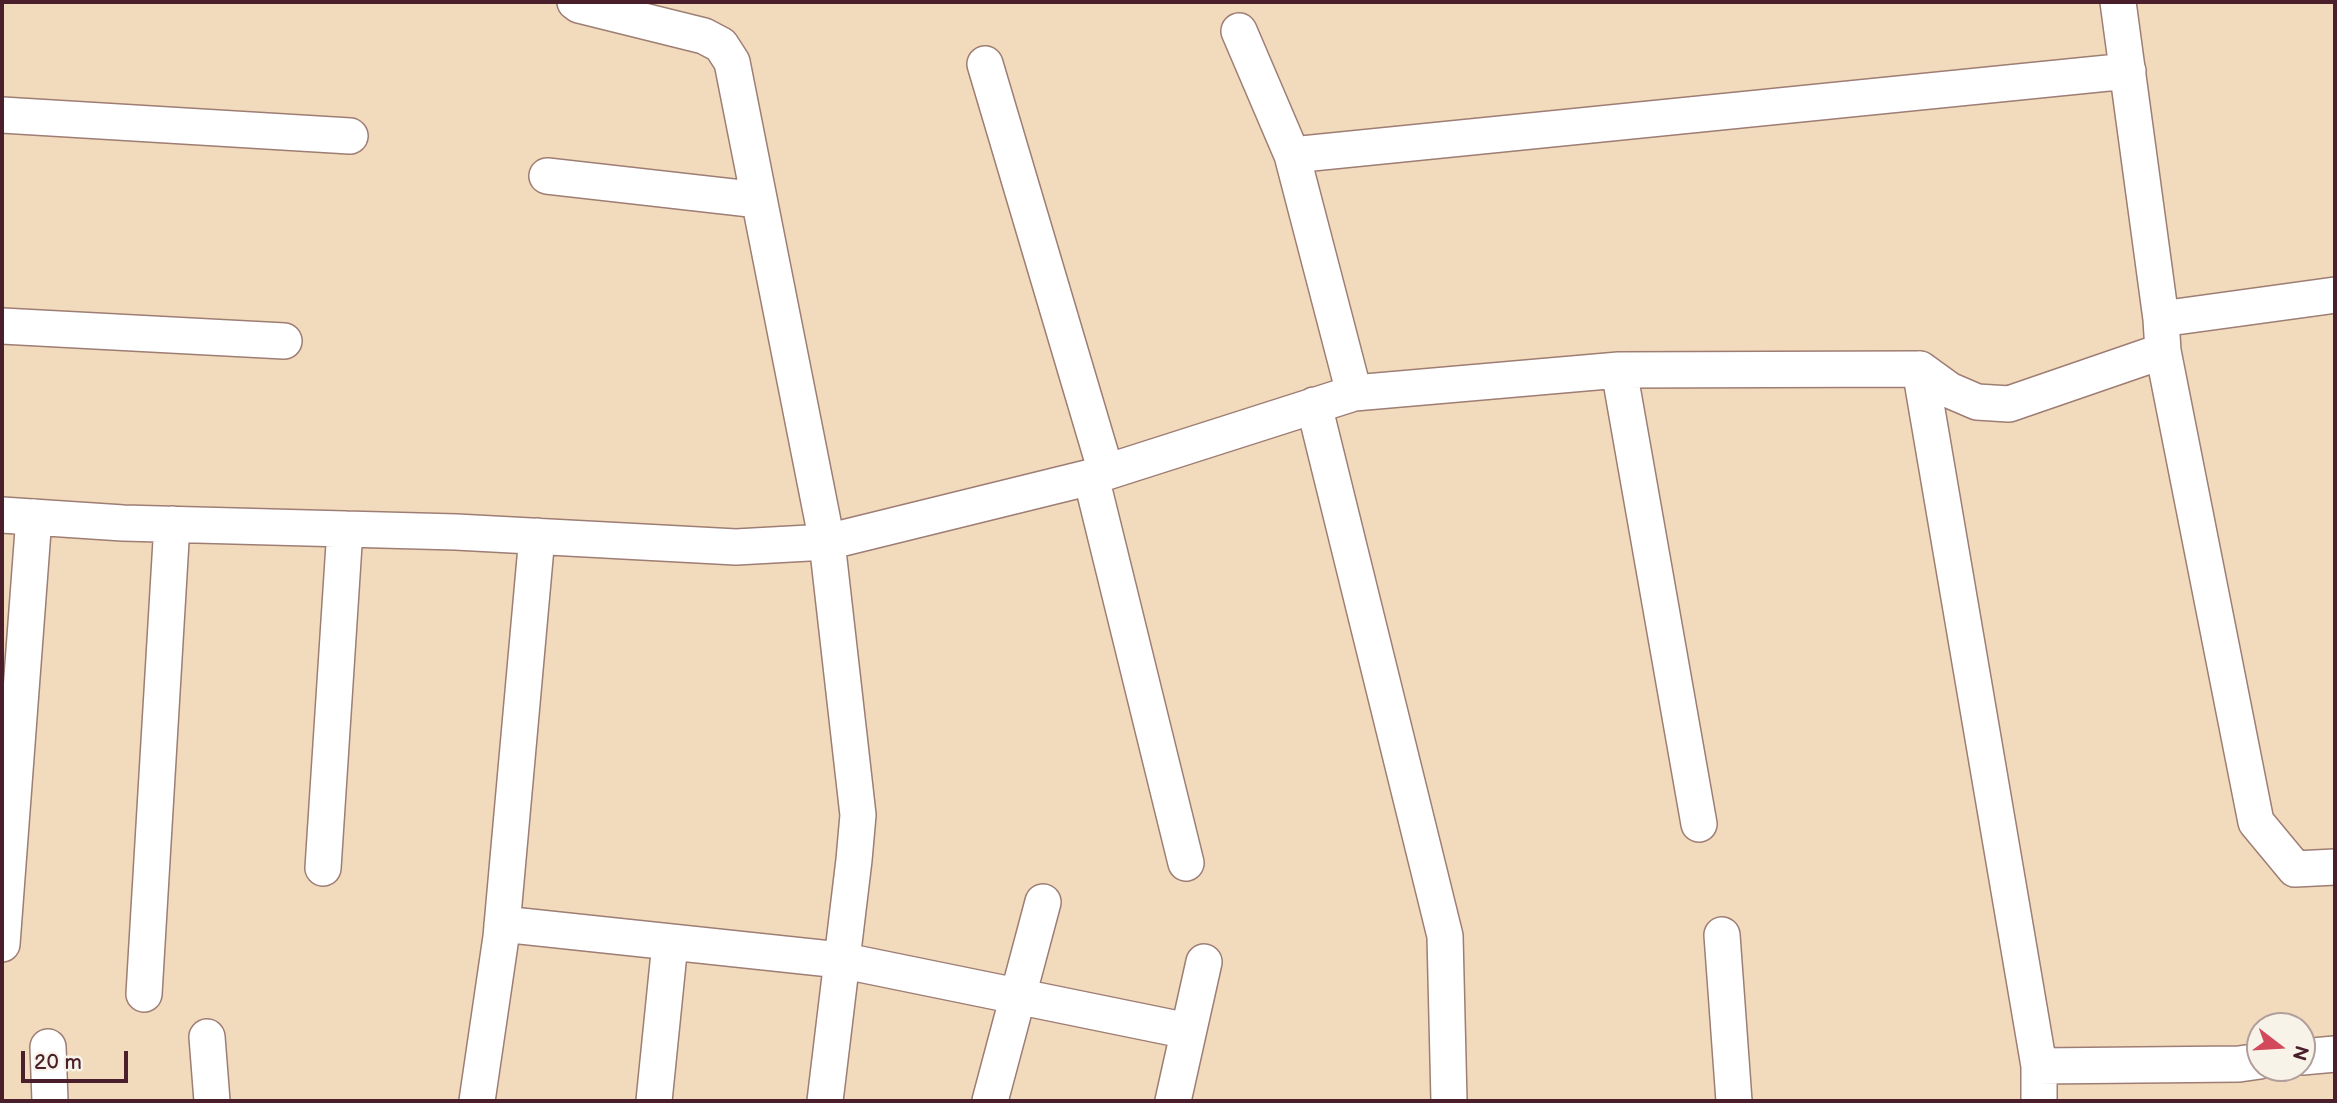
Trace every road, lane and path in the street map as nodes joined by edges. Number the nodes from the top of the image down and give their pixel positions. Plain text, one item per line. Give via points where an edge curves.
1 (575, 2) edge
2 (2118, 2) edge
3 (1239, 31) dead end
4 (985, 64) dead end
5 (2128, 71) junction
6 (2, 115) edge
7 (350, 136) dead end
8 (1292, 155) junction
9 (547, 176) dead end
10 (759, 200) junction
11 (2335, 295) edge
12 (2, 326) edge
13 (2162, 335) junction
14 (284, 341) dead end
15 (1920, 369) junction
16 (1619, 370) junction
17 (1354, 393) junction
18 (1314, 405) junction
19 (1098, 475) junction
20 (18, 516) edge
21 (172, 524) junction
22 (345, 529) junction
23 (537, 536) junction
24 (827, 542) junction
25 (1699, 824) dead end
26 (1186, 863) dead end
27 (2335, 867) edge
28 (323, 868) dead end
29 (1043, 902) dead end
30 (502, 924) junction
31 (1722, 935) dead end
32 (670, 943) junction
33 (2, 944) edge
34 (841, 960) junction
35 (1204, 962) dead end
36 (144, 994) dead end
37 (1018, 996) junction
38 (1188, 1031) junction
39 (207, 1037) dead end
40 (48, 1046) dead end
41 (2335, 1054) edge
42 (2316, 1056) edge
43 (2246, 1063) edge
44 (2039, 1066) junction
45 (50, 1101) edge
46 (212, 1101) edge
47 (477, 1101) edge
48 (654, 1101) edge
49 (825, 1101) edge
50 (990, 1101) edge
51 (1173, 1101) edge
52 (1449, 1101) edge
53 (1734, 1101) edge
54 (2039, 1101) edge

1 - 10 street via 704,36 722,45 732,62
2 - 5 street
3 - 8 street
4 - 19 street
5 - 8 street
5 - 13 street
6 - 7 street
8 - 17 street
9 - 10 street
10 - 24 street
11 - 13 street
12 - 14 street
13 - 15 street via 2009,404 1977,402 1949,390
13 - 27 street via 2256,822 2295,869
15 - 16 street
15 - 44 street
16 - 17 street
16 - 25 street
17 - 18 street
18 - 19 street
18 - 52 street via 1445,936
19 - 24 street
19 - 26 street
20 - 21 street
20 - 33 street
21 - 22 street
21 - 36 street
22 - 23 street
22 - 28 street
23 - 24 street via 736,547
23 - 30 street
24 - 34 street via 858,815
29 - 37 street
30 - 32 street
30 - 47 street
31 - 53 street
32 - 34 street
32 - 48 street
34 - 37 street
34 - 49 street
35 - 38 street
37 - 38 street
37 - 50 street
38 - 51 street
39 - 46 street
40 - 45 street
41 - 42 street
43 - 44 street
44 - 54 street

